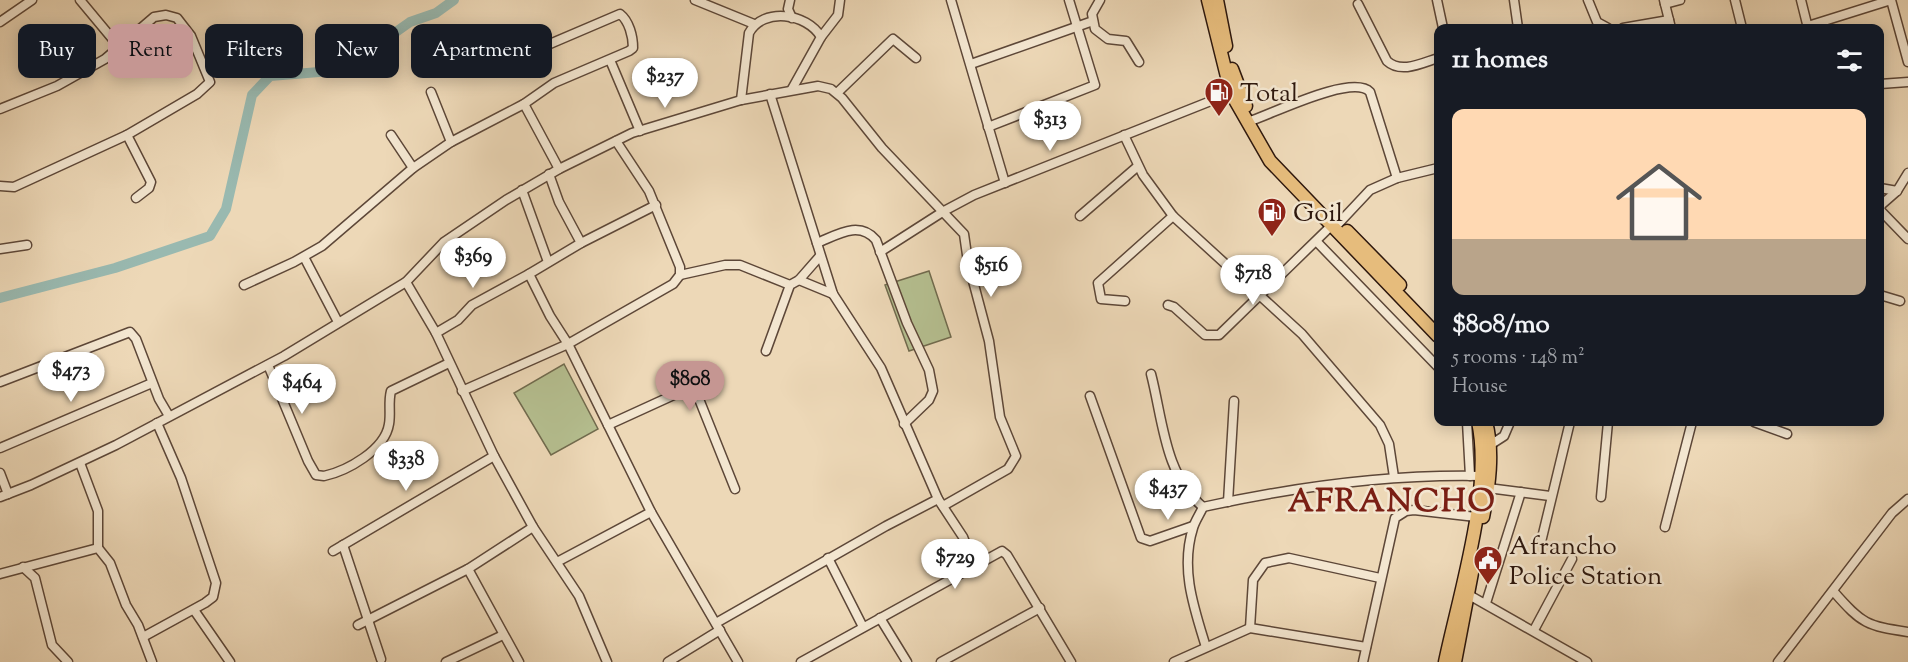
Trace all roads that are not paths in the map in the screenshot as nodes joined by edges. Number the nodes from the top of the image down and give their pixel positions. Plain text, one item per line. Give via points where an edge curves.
1 (32, 0) edge
2 (80, 0) edge
3 (696, 0) edge
4 (790, 0) edge
5 (840, 0) edge
6 (951, 0) edge
7 (1069, 0) edge
8 (1100, 0) edge
9 (1208, 0) edge
10 (1217, 0) edge
11 (1437, 0) edge
12 (1514, 0) edge
13 (1588, 0) edge
14 (1680, 0) edge
15 (1735, 0) edge
16 (1801, 0) edge
17 (1665, 2) edge
18 (1359, 4) dead end
19 (792, 18) junction
20 (1092, 21) junction
21 (0, 22) edge
22 (146, 24) edge
23 (182, 24) edge
24 (754, 24) junction
25 (1442, 24) edge
26 (1517, 24) edge
27 (1601, 24) edge
28 (1670, 24) edge
29 (1741, 24) edge
30 (1807, 24) edge
31 (1817, 24) edge
32 (1078, 26) junction
33 (108, 34) edge
34 (821, 37) junction
35 (193, 41) edge
36 (552, 44) edge
37 (108, 57) edge
38 (916, 58) dead end
39 (1434, 59) edge
40 (610, 60) junction
41 (1138, 62) dead end
42 (1908, 62) edge
43 (971, 64) junction
44 (1908, 82) edge
45 (1884, 84) edge
46 (792, 89) junction
47 (431, 92) dead end
48 (1235, 92) junction
49 (837, 93) junction
50 (770, 94) junction
51 (741, 100) junction
52 (524, 104) junction
53 (0, 109) edge
54 (1253, 120) junction
55 (988, 127) junction
56 (640, 130) junction
57 (127, 135) junction
58 (392, 135) dead end
59 (1124, 135) junction
60 (616, 141) junction
61 (451, 142) junction
62 (1138, 166) junction
63 (413, 168) junction
64 (559, 169) junction
65 (1434, 169) edge
66 (1908, 173) edge
67 (549, 174) junction
68 (1396, 178) junction
69 (1005, 183) junction
70 (0, 186) edge
71 (1884, 189) edge
72 (522, 190) junction
73 (1897, 191) junction
74 (136, 198) dead end
75 (1884, 202) edge
76 (656, 205) junction
77 (944, 211) junction
78 (1884, 214) edge
79 (1080, 216) dead end
80 (1173, 216) junction
81 (1335, 225) junction
82 (1908, 239) edge
83 (1317, 242) junction
84 (581, 243) junction
85 (817, 243) junction
86 (27, 246) dead end
87 (0, 249) edge
88 (880, 252) junction
89 (820, 256) junction
90 (304, 257) junction
91 (548, 262) junction
92 (529, 274) junction
93 (680, 275) junction
94 (406, 282) junction
95 (794, 283) junction
96 (244, 285) dead end
97 (832, 294) junction
98 (1260, 295) junction
99 (1884, 296) edge
100 (1125, 301) dead end
101 (1900, 301) dead end
102 (1168, 304) dead end
103 (1434, 320) edge
104 (338, 322) junction
105 (1434, 332) edge
106 (436, 333) junction
107 (568, 344) junction
108 (766, 351) dead end
109 (449, 363) junction
110 (1434, 363) edge
111 (268, 365) junction
112 (1151, 374) dead end
113 (0, 382) edge
114 (152, 382) junction
115 (462, 391) junction
116 (1090, 396) dead end
117 (1234, 401) dead end
118 (169, 416) junction
119 (157, 423) junction
120 (608, 424) junction
121 (904, 424) junction
122 (1468, 426) edge
123 (1478, 426) edge
124 (1487, 426) edge
125 (1508, 426) edge
126 (1569, 426) edge
127 (1608, 426) edge
128 (1691, 426) edge
129 (1765, 426) edge
130 (1787, 434) dead end
131 (1490, 445) junction
132 (0, 448) edge
133 (494, 456) junction
134 (80, 463) junction
135 (0, 473) edge
136 (1476, 476) junction
137 (1394, 477) junction
138 (1488, 488) junction
139 (735, 489) dead end
140 (1521, 492) junction
141 (4, 495) edge
142 (1550, 496) junction
143 (1601, 497) dead end
144 (1908, 499) edge
145 (940, 502) junction
146 (1228, 502) junction
147 (1203, 507) junction
148 (651, 512) junction
149 (1476, 517) junction
150 (1193, 526) junction
151 (1665, 526) dead end
152 (533, 527) junction
153 (1541, 542) dead end
154 (343, 545) junction
155 (98, 548) junction
156 (333, 551) dead end
157 (828, 558) junction
158 (1572, 560) dead end
159 (557, 562) junction
160 (974, 565) junction
161 (23, 567) junction
162 (468, 569) junction
163 (0, 574) edge
164 (1380, 578) junction
165 (1834, 592) junction
166 (1469, 595) junction
167 (1486, 603) junction
168 (1040, 608) junction
169 (194, 610) junction
170 (880, 618) junction
171 (369, 620) junction
172 (358, 625) dead end
173 (718, 626) junction
174 (864, 627) junction
175 (1250, 628) junction
176 (1534, 630) junction
177 (1908, 632) edge
178 (503, 635) junction
179 (143, 637) junction
180 (1206, 647) junction
181 (1366, 647) junction
182 (381, 659) dead end
183 (68, 662) edge
184 (152, 662) edge
185 (230, 662) edge
186 (447, 662) edge
187 (519, 662) edge
188 (607, 662) edge
189 (668, 662) edge
190 (738, 662) edge
191 (801, 662) edge
192 (907, 662) edge
193 (941, 662) edge
194 (1071, 662) edge
195 (1174, 662) edge
196 (1363, 662) edge
197 (1445, 662) edge
198 (1455, 662) edge
199 (1586, 662) edge
200 (1778, 662) edge

1 - 21 street
2 - 33 street
3 - 24 street
4 - 19 street
5 - 34 street via 838,15
6 - 43 street
7 - 32 street
8 - 20 street
9 - 48 highway
10 - 48 highway
11 - 25 street
12 - 26 street
13 - 27 street
14 - 17 street
15 - 29 street
16 - 30 street
17 - 28 street
18 - 39 street via 1393,67 1406,68
19 - 24 street via 772,15
19 - 34 street via 815,27
20 - 32 street
20 - 41 street via 1099,34 1129,44
22 - 23 street via 165,15 177,18
24 - 51 street via 746,47
31 - 42 street via 1891,0
32 - 43 street
32 - 55 street via 1095,85
34 - 46 street
35 - 57 street via 210,82 197,94
36 - 40 street via 620,14 629,28 633,48
37 - 53 street via 57,86
38 - 49 street via 893,39
40 - 52 street via 554,83
40 - 56 street
43 - 55 street
44 - 45 street
46 - 49 street via 818,87
46 - 50 street
47 - 61 street
48 - 54 highway
48 - 59 street
48 - 81 highway via 1270,161
49 - 77 street via 882,148
50 - 51 street
50 - 85 street
51 - 56 street
52 - 61 street
52 - 64 street
54 - 68 street via 1342,87 1362,86 1370,92
54 - 81 highway via 1290,174
55 - 69 street
56 - 60 street
57 - 70 street via 14,187
57 - 74 street via 151,182
58 - 63 street
59 - 62 street
59 - 69 street
60 - 64 street
60 - 76 street
61 - 63 street
62 - 79 street
62 - 80 street
63 - 90 street
64 - 67 street
65 - 68 street
66 - 73 street
67 - 72 street
67 - 84 street
68 - 81 street via 1370,190
69 - 77 street
71 - 73 street
72 - 91 street
72 - 94 street via 444,242
73 - 75 street
76 - 84 street
76 - 93 street
77 - 88 street
77 - 145 street via 966,239 968,262 992,352 1000,417 1016,456 1008,469
78 - 82 street
80 - 98 street
80 - 100 street via 1098,284 1105,302
81 - 83 street
81 - 103 highway
81 - 105 highway
83 - 98 street
83 - 110 street
84 - 91 street
85 - 88 street via 860,229 870,234
85 - 89 street
86 - 87 street
88 - 121 street via 927,363 933,391
89 - 95 street
89 - 97 street
90 - 96 street
90 - 104 street
91 - 92 street
92 - 106 street via 472,305 458,320
92 - 107 street
93 - 95 street via 740,265
93 - 107 street via 673,284
94 - 104 street
94 - 106 street
95 - 97 street
95 - 108 street
97 - 121 street via 871,349
98 - 102 street via 1225,332 1209,337
98 - 137 street via 1302,334 1380,425 1389,444
99 - 101 street
104 - 111 street
106 - 109 street
107 - 115 street
107 - 120 street
109 - 111 street via 391,390 389,426 382,439 363,458 324,476 316,475 308,461
109 - 115 street
111 - 118 street
112 - 147 street via 1172,464 1190,496
113 - 114 street via 130,332
114 - 118 street
114 - 132 street
115 - 133 street
116 - 150 street via 1141,538 1150,540
117 - 146 street
118 - 119 street
119 - 134 street
119 - 169 street via 181,478 216,583 213,597
120 - 139 street via 689,388 699,399
120 - 148 street
121 - 145 street
122 - 136 street
123 - 136 highway
124 - 131 highway
125 - 131 street via 1504,436
126 - 142 street
127 - 143 street
128 - 151 street
129 - 130 street
131 - 138 highway
133 - 152 street
133 - 154 street
134 - 141 street
134 - 155 street via 98,511
135 - 141 street
136 - 137 street
136 - 149 highway
137 - 146 street
138 - 140 street
138 - 166 highway
140 - 142 street
140 - 167 street
142 - 153 street
144 - 165 street via 1893,513
145 - 157 street
145 - 160 street via 963,537
146 - 147 street
147 - 150 street
148 - 159 street
148 - 173 street
149 - 164 street via 1414,510 1399,515
149 - 197 highway
150 - 180 street via 1187,560 1190,597
152 - 159 street
152 - 162 street
154 - 156 street
154 - 171 street
155 - 161 street
155 - 179 street via 105,553
157 - 173 street
157 - 174 street
158 - 176 street
159 - 188 street via 579,596
160 - 168 street via 995,552 1004,552
160 - 170 street
161 - 163 street
161 - 183 street via 34,578 52,645
162 - 171 street
162 - 178 street
164 - 175 street via 1289,558 1265,563 1253,580
164 - 181 street
165 - 177 street via 1856,617 1874,627
165 - 200 street
166 - 167 street
166 - 198 highway
167 - 176 street
168 - 193 street
168 - 194 street
169 - 179 street
169 - 185 street
170 - 174 street
170 - 192 street
171 - 172 street
171 - 182 street
173 - 189 street
173 - 190 street
174 - 191 street
175 - 180 street
175 - 181 street
176 - 199 street
178 - 186 street
178 - 187 street
179 - 184 street
180 - 195 street
181 - 196 street

